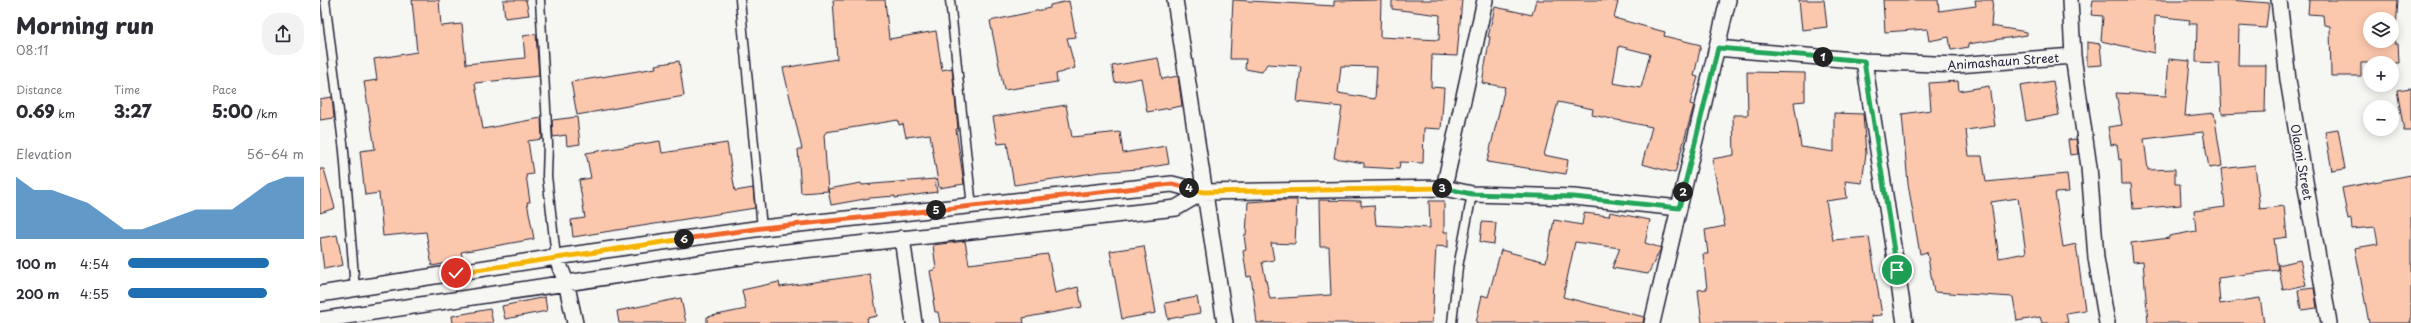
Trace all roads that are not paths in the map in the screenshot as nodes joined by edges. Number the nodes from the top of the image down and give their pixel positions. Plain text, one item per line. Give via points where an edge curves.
1 (325, 0) edge
2 (540, 0) edge
3 (740, 0) edge
4 (950, 0) edge
5 (1175, 0) edge
6 (1485, 0) edge
7 (1728, 0) edge
8 (2070, 0) edge
9 (2279, 0) edge
10 (1718, 48) junction
11 (2073, 56) junction
12 (1864, 61) junction
13 (1444, 188) junction
14 (1203, 192) junction
15 (1472, 194) junction
16 (972, 207) junction
17 (1679, 208) junction
18 (762, 228) junction
19 (902, 238) junction
20 (556, 257) junction
21 (566, 282) junction
22 (356, 289) junction
23 (320, 294) edge
24 (320, 320) edge
25 (575, 323) edge
26 (914, 323) edge
27 (1225, 323) edge
28 (1452, 323) edge
29 (1652, 323) edge
30 (1905, 323) edge
31 (2107, 323) edge
32 (2329, 323) edge

1 - 22 lane via 344,151
2 - 20 lane via 548,144 547,176
3 - 18 lane
4 - 16 lane
5 - 14 street
6 - 13 street
7 - 10 street
8 - 11 street
9 - 32 street, Olaoni Street via 2288,80
10 - 12 street, Animashaun Street
10 - 17 street
11 - 12 street, Animashaun Street via 1957,65
11 - 31 street via 2089,167 2096,258
12 - 30 street
13 - 14 street
13 - 15 street
14 - 16 street via 1172,184
14 - 19 street via 1176,208 970,233
14 - 27 street
15 - 17 street via 1574,197
15 - 28 lane via 1458,267
16 - 18 street
17 - 29 street
18 - 20 street
19 - 21 street via 733,258
19 - 26 street
20 - 21 street
20 - 22 street
21 - 24 street
21 - 25 street
22 - 23 street

